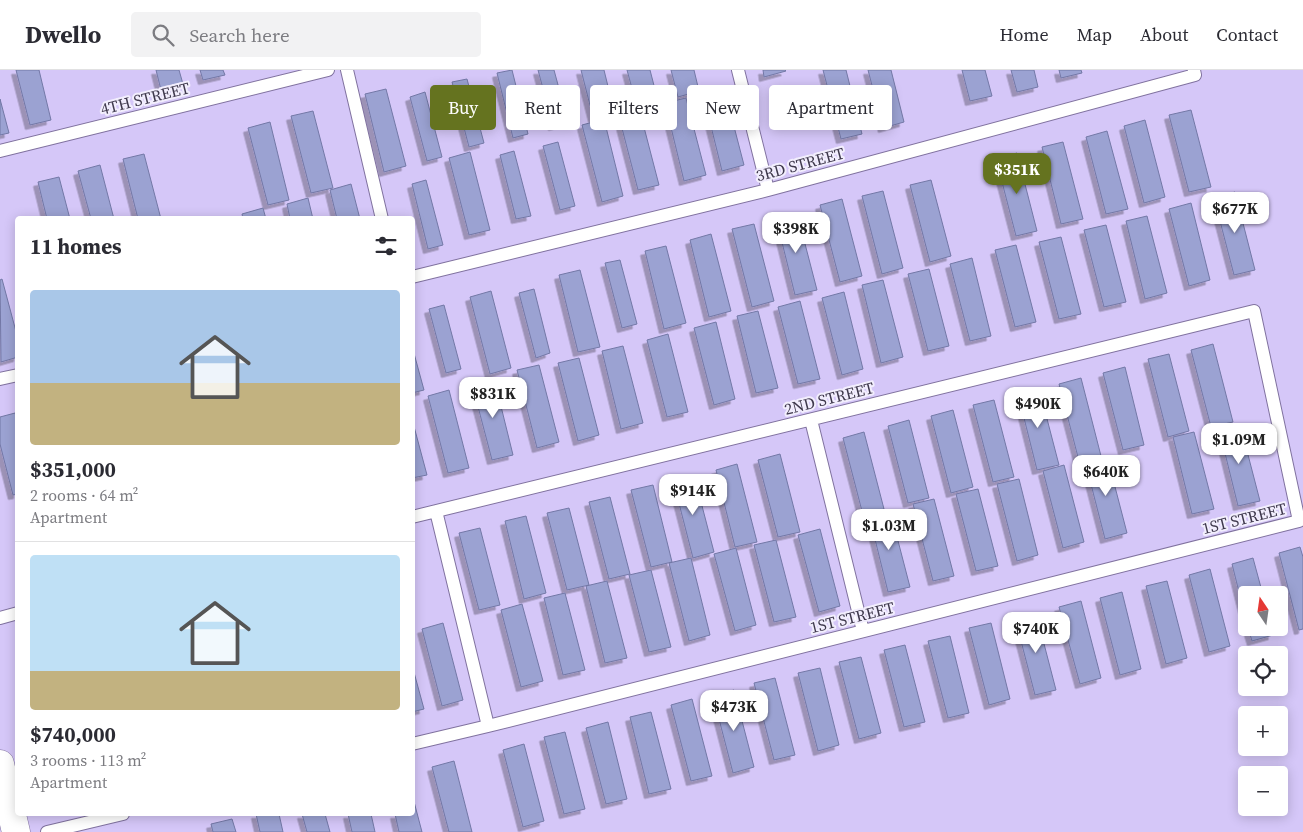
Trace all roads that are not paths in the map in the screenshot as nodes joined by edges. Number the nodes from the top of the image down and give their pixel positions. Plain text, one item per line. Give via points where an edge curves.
1 (328, 70) edge
2 (347, 70) edge
3 (738, 70) edge
4 (1194, 73) edge
5 (0, 150) edge
6 (768, 190) junction
7 (381, 216) edge
8 (415, 277) edge
9 (15, 376) edge
10 (0, 379) edge
11 (812, 420) junction
12 (436, 512) junction
13 (415, 516) edge
14 (1299, 521) joint
15 (15, 614) edge
16 (0, 618) edge
17 (862, 631) junction
18 (488, 726) junction
19 (415, 743) edge
20 (0, 764) edge
21 (115, 816) edge
22 (16, 832) edge
23 (47, 832) edge

1 - 5 lane, 4TH STREET
2 - 7 lane
3 - 6 lane
4 - 6 lane, 3RD STREET
6 - 8 lane, 3RD STREET
9 - 10 lane
11 - 12 lane, 2ND STREET
11 - 14 lane, 2ND STREET via 1254,312
11 - 17 lane
12 - 13 lane, 2ND STREET
12 - 18 lane
14 - 17 lane, 1ST STREET
15 - 16 lane
17 - 18 lane, 1ST STREET
18 - 19 lane, 1ST STREET
20 - 22 street
21 - 23 lane

